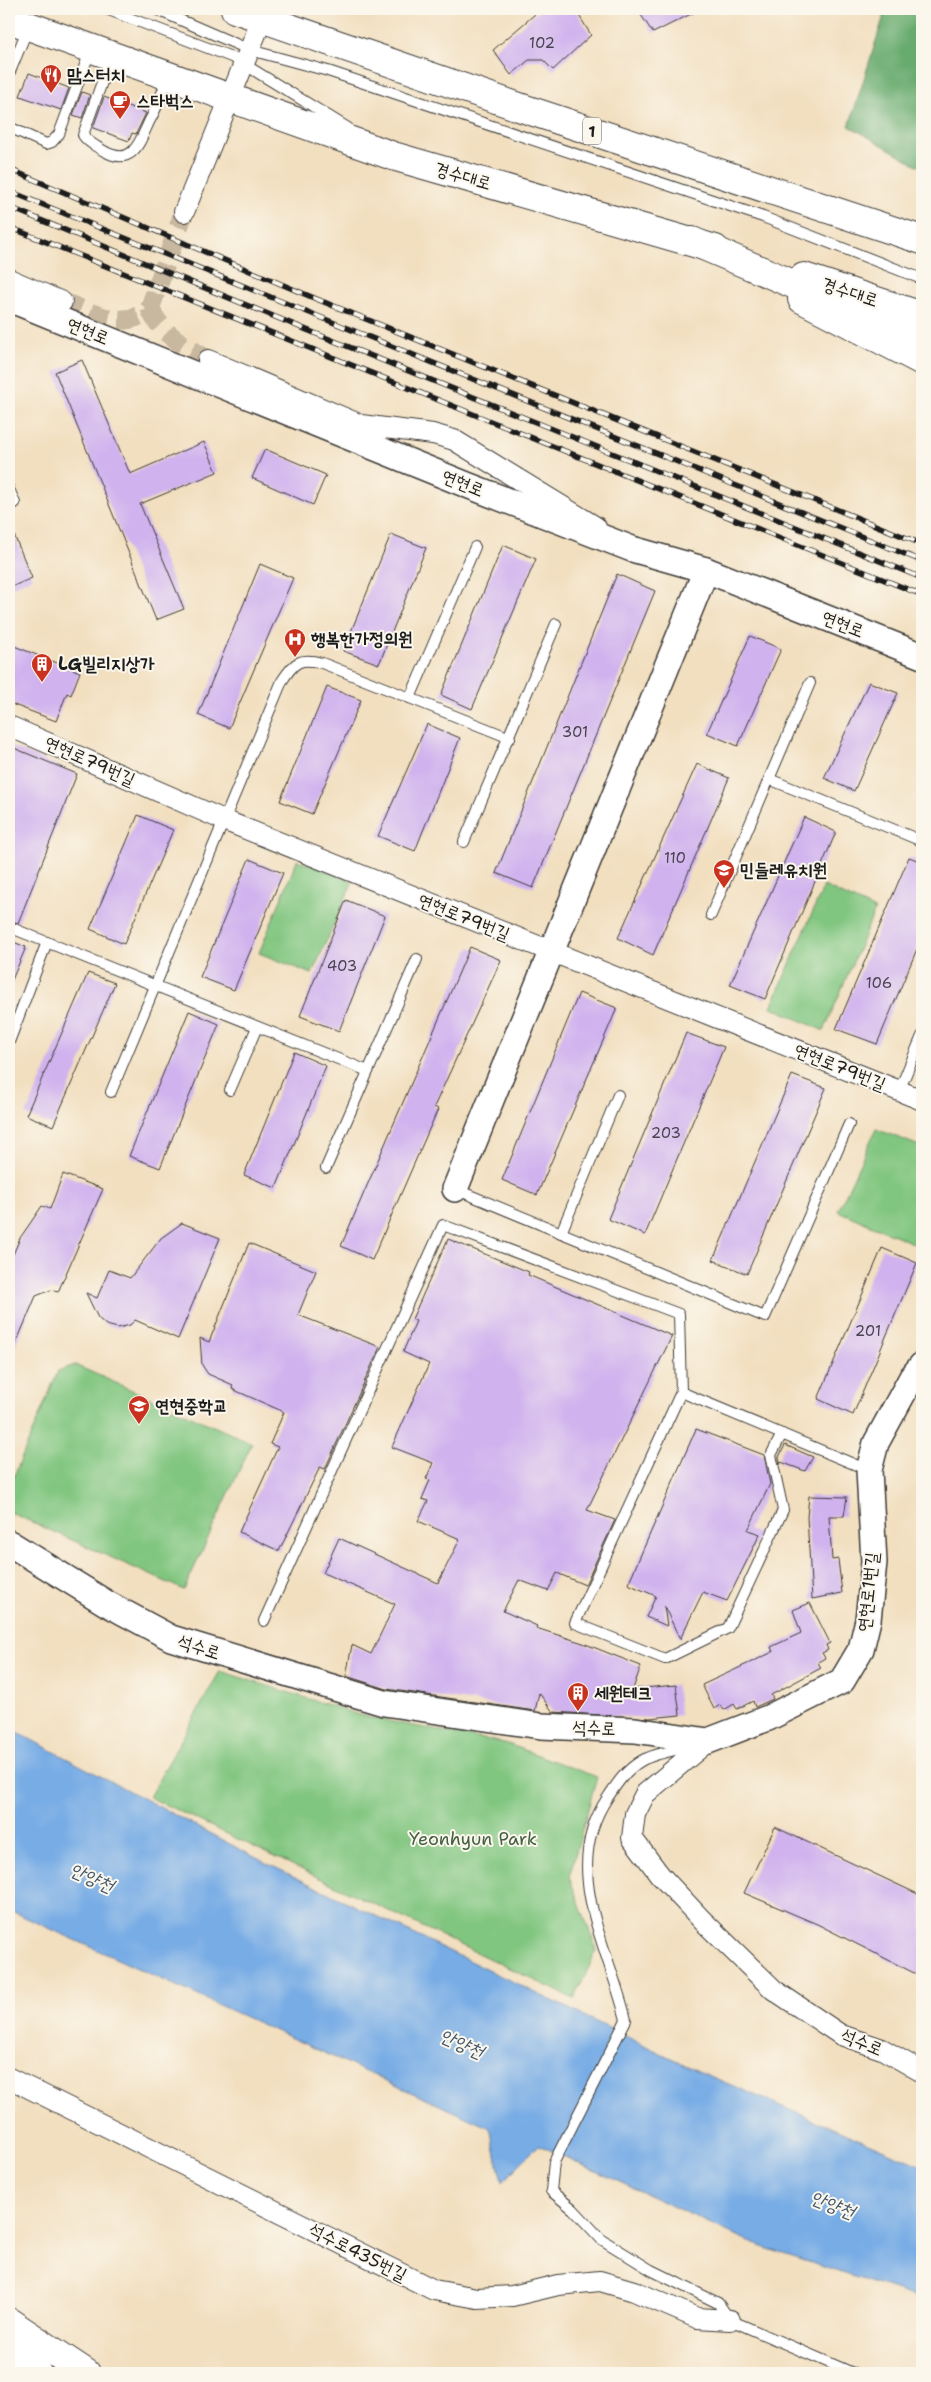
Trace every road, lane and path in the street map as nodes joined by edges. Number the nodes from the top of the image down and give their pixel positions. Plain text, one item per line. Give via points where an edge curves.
1 (106, 9) edge
2 (155, 9) edge
3 (235, 9) edge
4 (264, 14) edge
5 (19, 23) edge
6 (101, 52) junction
7 (247, 57) junction
8 (9, 74) edge
9 (168, 76) junction
10 (230, 98) junction
11 (9, 127) edge
12 (393, 156) junction
13 (184, 212) tunnel mouth
14 (922, 240) edge
15 (692, 241) junction
16 (9, 279) edge
17 (922, 279) edge
18 (9, 299) edge
19 (62, 302) tunnel mouth
20 (922, 316) edge
21 (922, 339) edge
22 (208, 360) tunnel mouth
23 (922, 361) edge
24 (476, 453) junction
25 (467, 485) junction
26 (9, 489) edge
27 (15, 503) dead end
28 (475, 547) dead end
29 (632, 549) junction
30 (706, 570) junction
31 (556, 624) dead end
32 (922, 656) edge
33 (810, 683) dead end
34 (410, 698) junction
35 (9, 726) edge
36 (510, 738) junction
37 (769, 778) junction
38 (226, 821) junction
39 (922, 841) edge
40 (464, 842) dead end
41 (711, 915) dead end
42 (9, 927) edge
43 (47, 942) junction
44 (552, 952) junction
45 (417, 959) dead end
46 (156, 986) junction
47 (257, 1027) junction
48 (922, 1036) edge
49 (9, 1042) edge
50 (368, 1071) junction
51 (230, 1090) dead end
52 (899, 1090) junction
53 (111, 1092) dead end
54 (618, 1095) dead end
55 (922, 1100) edge
56 (849, 1124) dead end
57 (326, 1168) dead end
58 (455, 1189) joint
59 (561, 1233) junction
60 (922, 1365) edge
61 (681, 1392) junction
62 (782, 1434) junction
63 (869, 1470) junction
64 (9, 1543) edge
65 (264, 1621) dead end
66 (708, 1741) junction
67 (922, 2072) edge
68 (9, 2078) edge
69 (730, 2320) junction
70 (9, 2322) edge
71 (9, 2348) edge
72 (38, 2373) edge
73 (86, 2373) edge
74 (853, 2373) edge

1 - 7 lane via 234,58
2 - 7 lane
3 - 4 main road
4 - 7 street
4 - 14 main road, 1 via 522,108
5 - 6 main road, 경수대로
5 - 8 lane
6 - 9 main road, 경수대로
6 - 9 lane via 83,135 88,142 114,156 130,153 143,139
6 - 11 lane via 52,142 46,144
7 - 10 street
7 - 12 lane
7 - 17 lane via 328,71 754,214
9 - 10 main road, 경수대로
10 - 12 main road, 경수대로
10 - 13 street
12 - 15 main road, 경수대로
15 - 20 main road, 경수대로
15 - 21 main road
15 - 23 main road
16 - 19 street
18 - 25 street, 연현로
22 - 24 street via 361,426 433,434 454,440
24 - 25 street via 481,469 478,480
24 - 29 street
25 - 29 street, 연현로
26 - 27 lane
28 - 34 lane
29 - 30 street, 연현로
30 - 32 street, 연현로
30 - 44 street
31 - 36 lane
33 - 37 lane
34 - 36 lane
34 - 38 lane via 322,663 308,660 295,664 282,681
35 - 38 street, 연현로79번길
36 - 40 lane
37 - 39 lane
37 - 41 lane
38 - 44 street, 연현로79번길
38 - 46 lane
42 - 43 lane
43 - 46 lane
43 - 49 lane
44 - 52 street, 연현로79번길
44 - 58 street
45 - 50 lane
46 - 47 lane
46 - 53 lane
47 - 50 lane
47 - 51 lane
48 - 52 lane
50 - 57 lane
52 - 55 street, 연현로79번길
54 - 59 lane
56 - 59 lane via 765,1317
58 - 59 lane
60 - 63 street, 연현로1번길 via 912,1377 876,1443
61 - 62 lane
61 - 62 lane via 575,1623 665,1659 728,1628 783,1510 771,1455
61 - 65 lane via 678,1314 443,1225
62 - 63 lane
63 - 66 street, 연현로1번길 via 874,1562 868,1620 861,1649 842,1682 768,1718
64 - 66 street, 석수로 via 106,1603 171,1638 384,1703 541,1726 635,1730
66 - 67 street, 석수로 via 645,1794 635,1814 632,1838 660,1875 702,1920 774,1990 842,2035 882,2050
66 - 69 lane, 석수로435번길 via 643,1760 624,1774 602,1806 588,1844 586,1885 626,2020 554,2162 551,2191 602,2239 651,2270 718,2303
68 - 69 street, 석수로435번길 via 434,2290 477,2298 512,2296 558,2285 600,2281 634,2291 697,2318
69 - 74 lane, 석수로435번길
70 - 73 main road
71 - 72 main road

